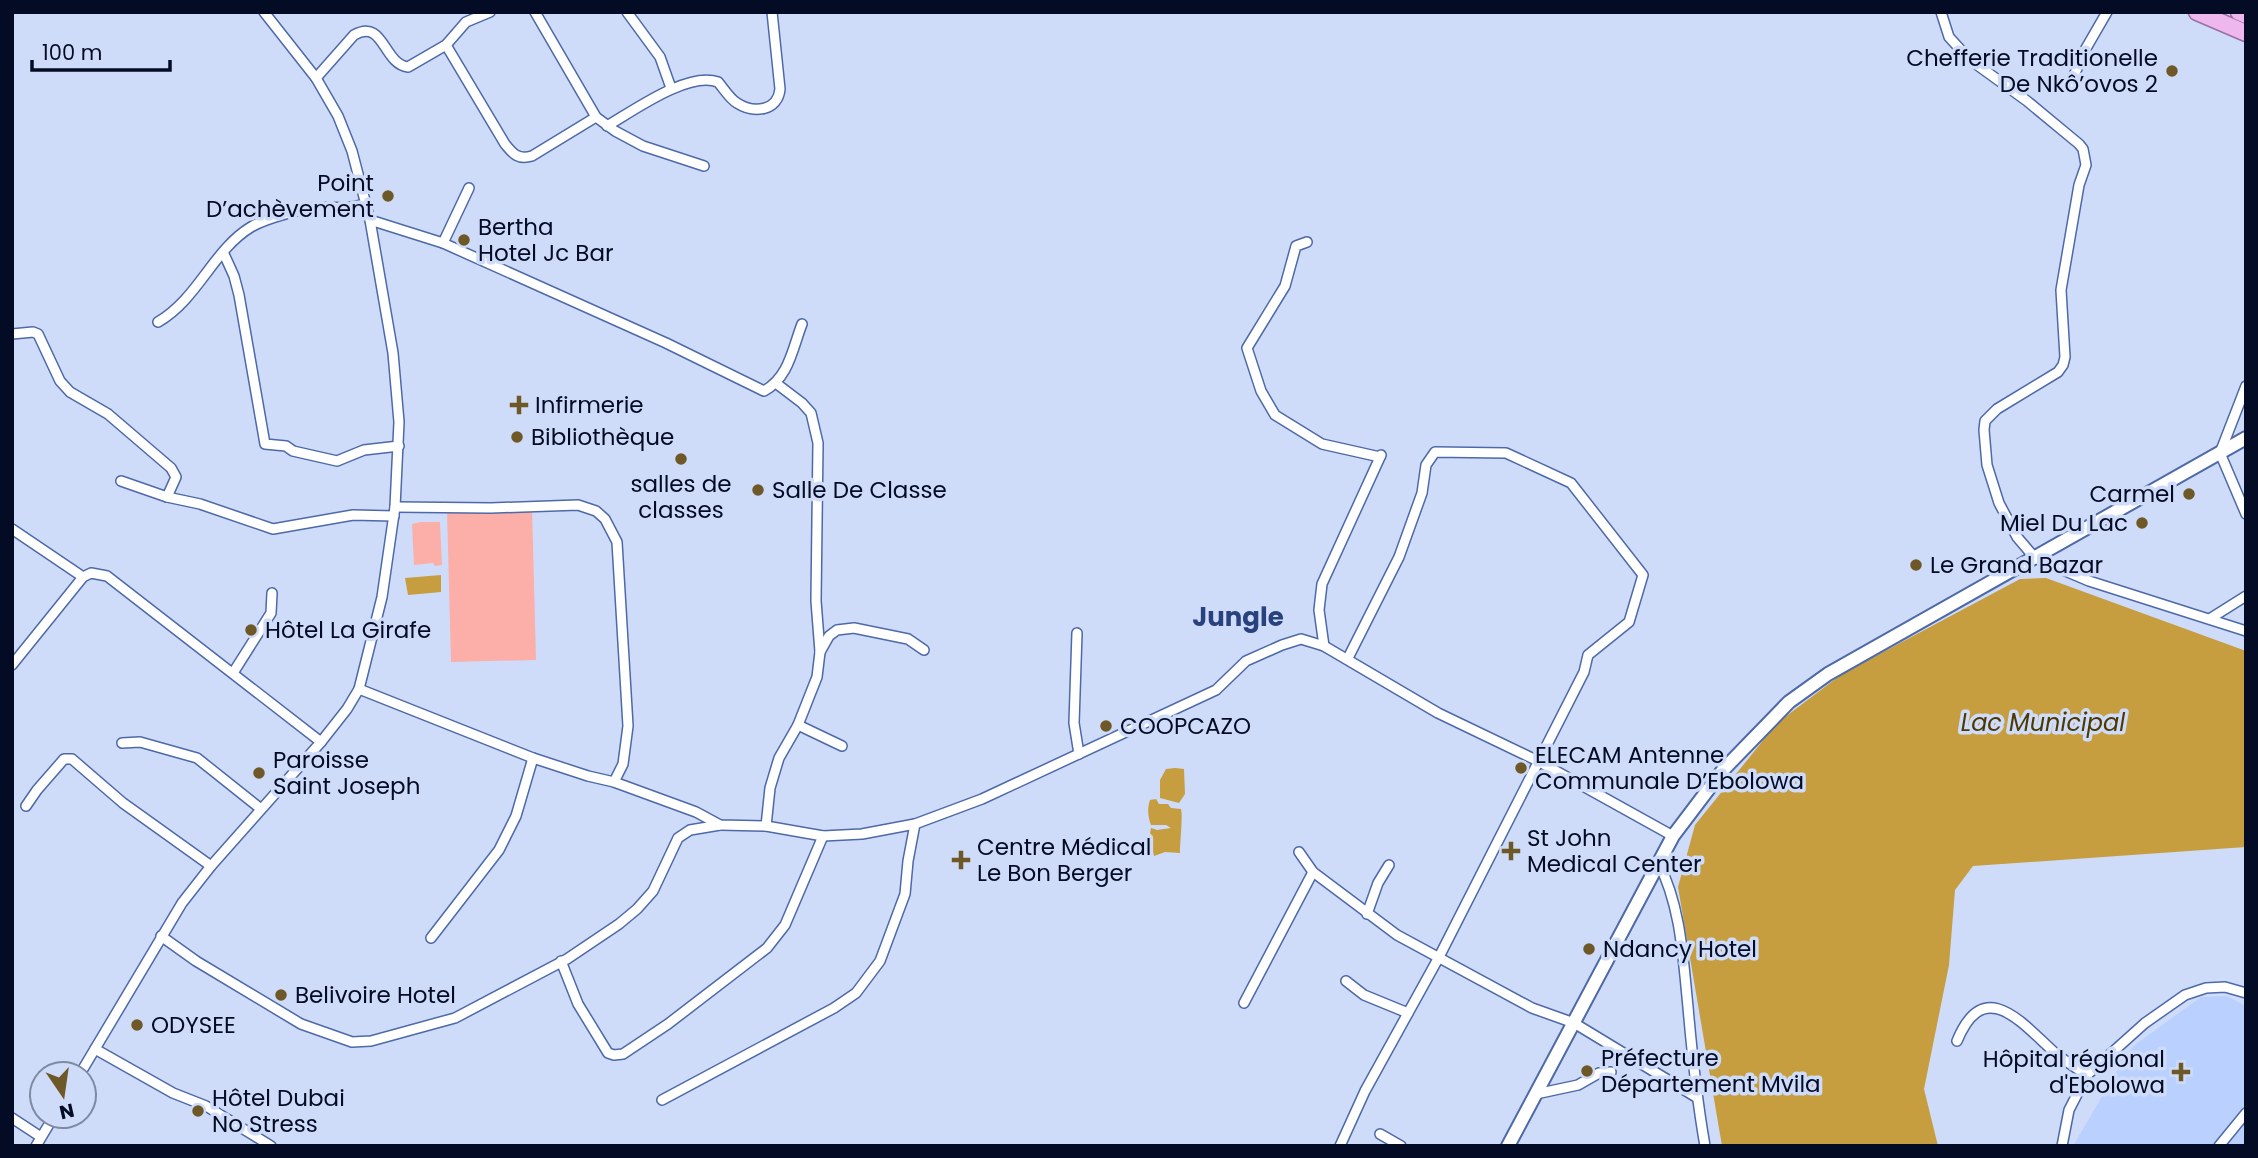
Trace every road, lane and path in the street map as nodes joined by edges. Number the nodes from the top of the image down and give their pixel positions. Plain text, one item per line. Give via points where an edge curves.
1 (264, 12) edge
2 (490, 12) edge
3 (535, 12) edge
4 (627, 12) edge
5 (772, 12) edge
6 (1941, 12) edge
7 (2107, 12) edge
8 (2197, 12) edge
9 (2239, 12) edge
10 (2246, 15) edge
11 (2246, 33) edge
12 (446, 45) junction
13 (316, 78) junction
14 (671, 88) junction
15 (2069, 88) dead end
16 (596, 117) junction
17 (607, 126) junction
18 (704, 166) dead end
19 (469, 188) dead end
20 (365, 204) junction
21 (370, 220) junction
22 (1307, 242) dead end
23 (443, 243) junction
24 (224, 254) junction
25 (158, 322) dead end
26 (802, 324) dead end
27 (12, 334) edge
28 (777, 384) junction
29 (2246, 386) edge
30 (2246, 438) edge
31 (399, 446) junction
32 (2220, 453) junction
33 (121, 481) dead end
34 (167, 497) junction
35 (394, 512) junction
36 (2246, 514) edge
37 (12, 529) edge
38 (2035, 558) junction
39 (83, 576) junction
40 (272, 593) dead end
41 (2246, 596) edge
42 (2210, 618) junction
43 (2246, 631) edge
44 (1077, 632) dead end
45 (1324, 646) junction
46 (925, 650) dead end
47 (820, 652) junction
48 (1348, 658) junction
49 (12, 665) edge
50 (233, 673) junction
51 (359, 689) junction
52 (798, 725) junction
53 (321, 742) junction
54 (122, 743) dead end
55 (842, 746) dead end
56 (1079, 754) junction
57 (533, 758) junction
58 (1538, 761) junction
59 (614, 782) junction
60 (26, 806) dead end
61 (261, 809) junction
62 (915, 824) junction
63 (720, 825) junction
64 (766, 826) junction
65 (824, 836) junction
66 (1673, 836) junction
67 (1299, 852) dead end
68 (1658, 862) junction
69 (1389, 865) dead end
70 (211, 866) junction
71 (1313, 872) junction
72 (1367, 914) junction
73 (162, 936) junction
74 (431, 938) dead end
75 (1439, 957) junction
76 (561, 961) junction
77 (1346, 981) dead end
78 (2246, 993) edge
79 (1244, 1003) dead end
80 (1408, 1013) junction
81 (1574, 1023) junction
82 (1957, 1041) dead end
83 (95, 1049) junction
84 (88, 1060) edge
85 (1611, 1072) dead end
86 (2087, 1075) junction
87 (1536, 1094) junction
88 (1696, 1097) junction
89 (662, 1100) dead end
90 (2246, 1113) edge
91 (12, 1118) edge
92 (1380, 1134) dead end
93 (39, 1141) edge
94 (271, 1146) edge
95 (1340, 1146) edge
96 (1401, 1146) edge
97 (1508, 1146) edge
98 (1705, 1146) edge
99 (2062, 1146) edge
100 (2219, 1146) edge

1 - 13 street
2 - 12 street via 467,22
3 - 16 street
4 - 14 street via 660,57
5 - 14 street via 780,89 773,105 761,110 747,108 713,80
6 - 38 street via 1949,37 1969,59 2083,149 2086,166 2061,290 2063,365 1985,421 1987,465 1999,503 2017,537
7 - 15 street
8 - 11 highway
9 - 10 highway
12 - 13 street via 403,67 375,33 366,30 354,35
12 - 16 street via 515,156 532,156
13 - 20 street via 346,134
14 - 17 street
16 - 17 street
17 - 18 street via 643,146
19 - 23 street
20 - 21 street
20 - 24 street via 340,210 321,207 260,222 238,236
21 - 23 street
21 - 31 street via 397,387
22 - 45 street via 1296,246 1285,286 1247,348 1261,391 1275,415 1322,444 1381,454 1322,584 1319,610
23 - 28 street via 764,391
24 - 25 street via 178,308
24 - 31 street via 239,295 265,444 337,461 365,450
26 - 28 street
27 - 34 street via 38,334 70,392 108,414 170,468 176,477
28 - 47 street via 811,413 818,443 816,601
29 - 32 street
30 - 32 street
31 - 35 street
32 - 36 street
32 - 38 street
33 - 34 street
34 - 35 street via 273,529 353,514
35 - 51 street via 376,630
35 - 59 street via 578,505 605,519 617,542 628,726 623,764
37 - 39 street
38 - 42 street via 2089,581
38 - 66 street via 1803,690 1723,769
39 - 49 street
39 - 50 street via 107,576
40 - 50 street via 271,614
41 - 42 street
42 - 43 street
44 - 56 street via 1073,723
45 - 48 street
45 - 56 street via 1301,639 1282,645 1246,661 1216,690
46 - 47 street via 908,639 854,628 829,636
47 - 52 street via 817,677
48 - 58 street via 1438,713
48 - 58 street via 1399,556 1422,493 1426,464 1435,452 1506,453 1571,483 1643,575 1629,622 1588,655
50 - 53 street
51 - 53 street
51 - 57 street
52 - 55 street
52 - 64 street via 776,768
53 - 61 street
54 - 61 street via 141,742 197,758
56 - 62 street
57 - 59 street
57 - 74 street via 516,816 499,850
58 - 66 street
58 - 75 street
59 - 63 street
60 - 70 street via 64,759 72,759 123,803
61 - 70 street
62 - 65 street
62 - 89 street via 905,894 880,961 856,993
63 - 64 street
63 - 76 street via 678,838 653,891 637,909
64 - 65 street
65 - 76 street via 785,925 767,948 623,1054 608,1053 578,1004
66 - 68 street
67 - 71 street
68 - 81 street
68 - 88 street via 1672,895 1682,948
69 - 72 street
70 - 73 street
71 - 72 street
71 - 79 street
72 - 75 street
73 - 76 street via 301,1024 352,1042 455,1018
73 - 83 street
75 - 80 street
75 - 81 street via 1532,1008
77 - 80 street via 1364,995
78 - 86 street via 2225,987 2185,995 2168,1004
80 - 95 street via 1364,1091
81 - 87 street
81 - 88 street
82 - 86 street via 1972,1015 1994,1007 2024,1023
83 - 84 street
83 - 94 street via 173,1093 206,1106
85 - 87 street
86 - 99 street via 2068,1110
87 - 97 street
88 - 98 street
90 - 100 street
91 - 93 street
92 - 96 street

